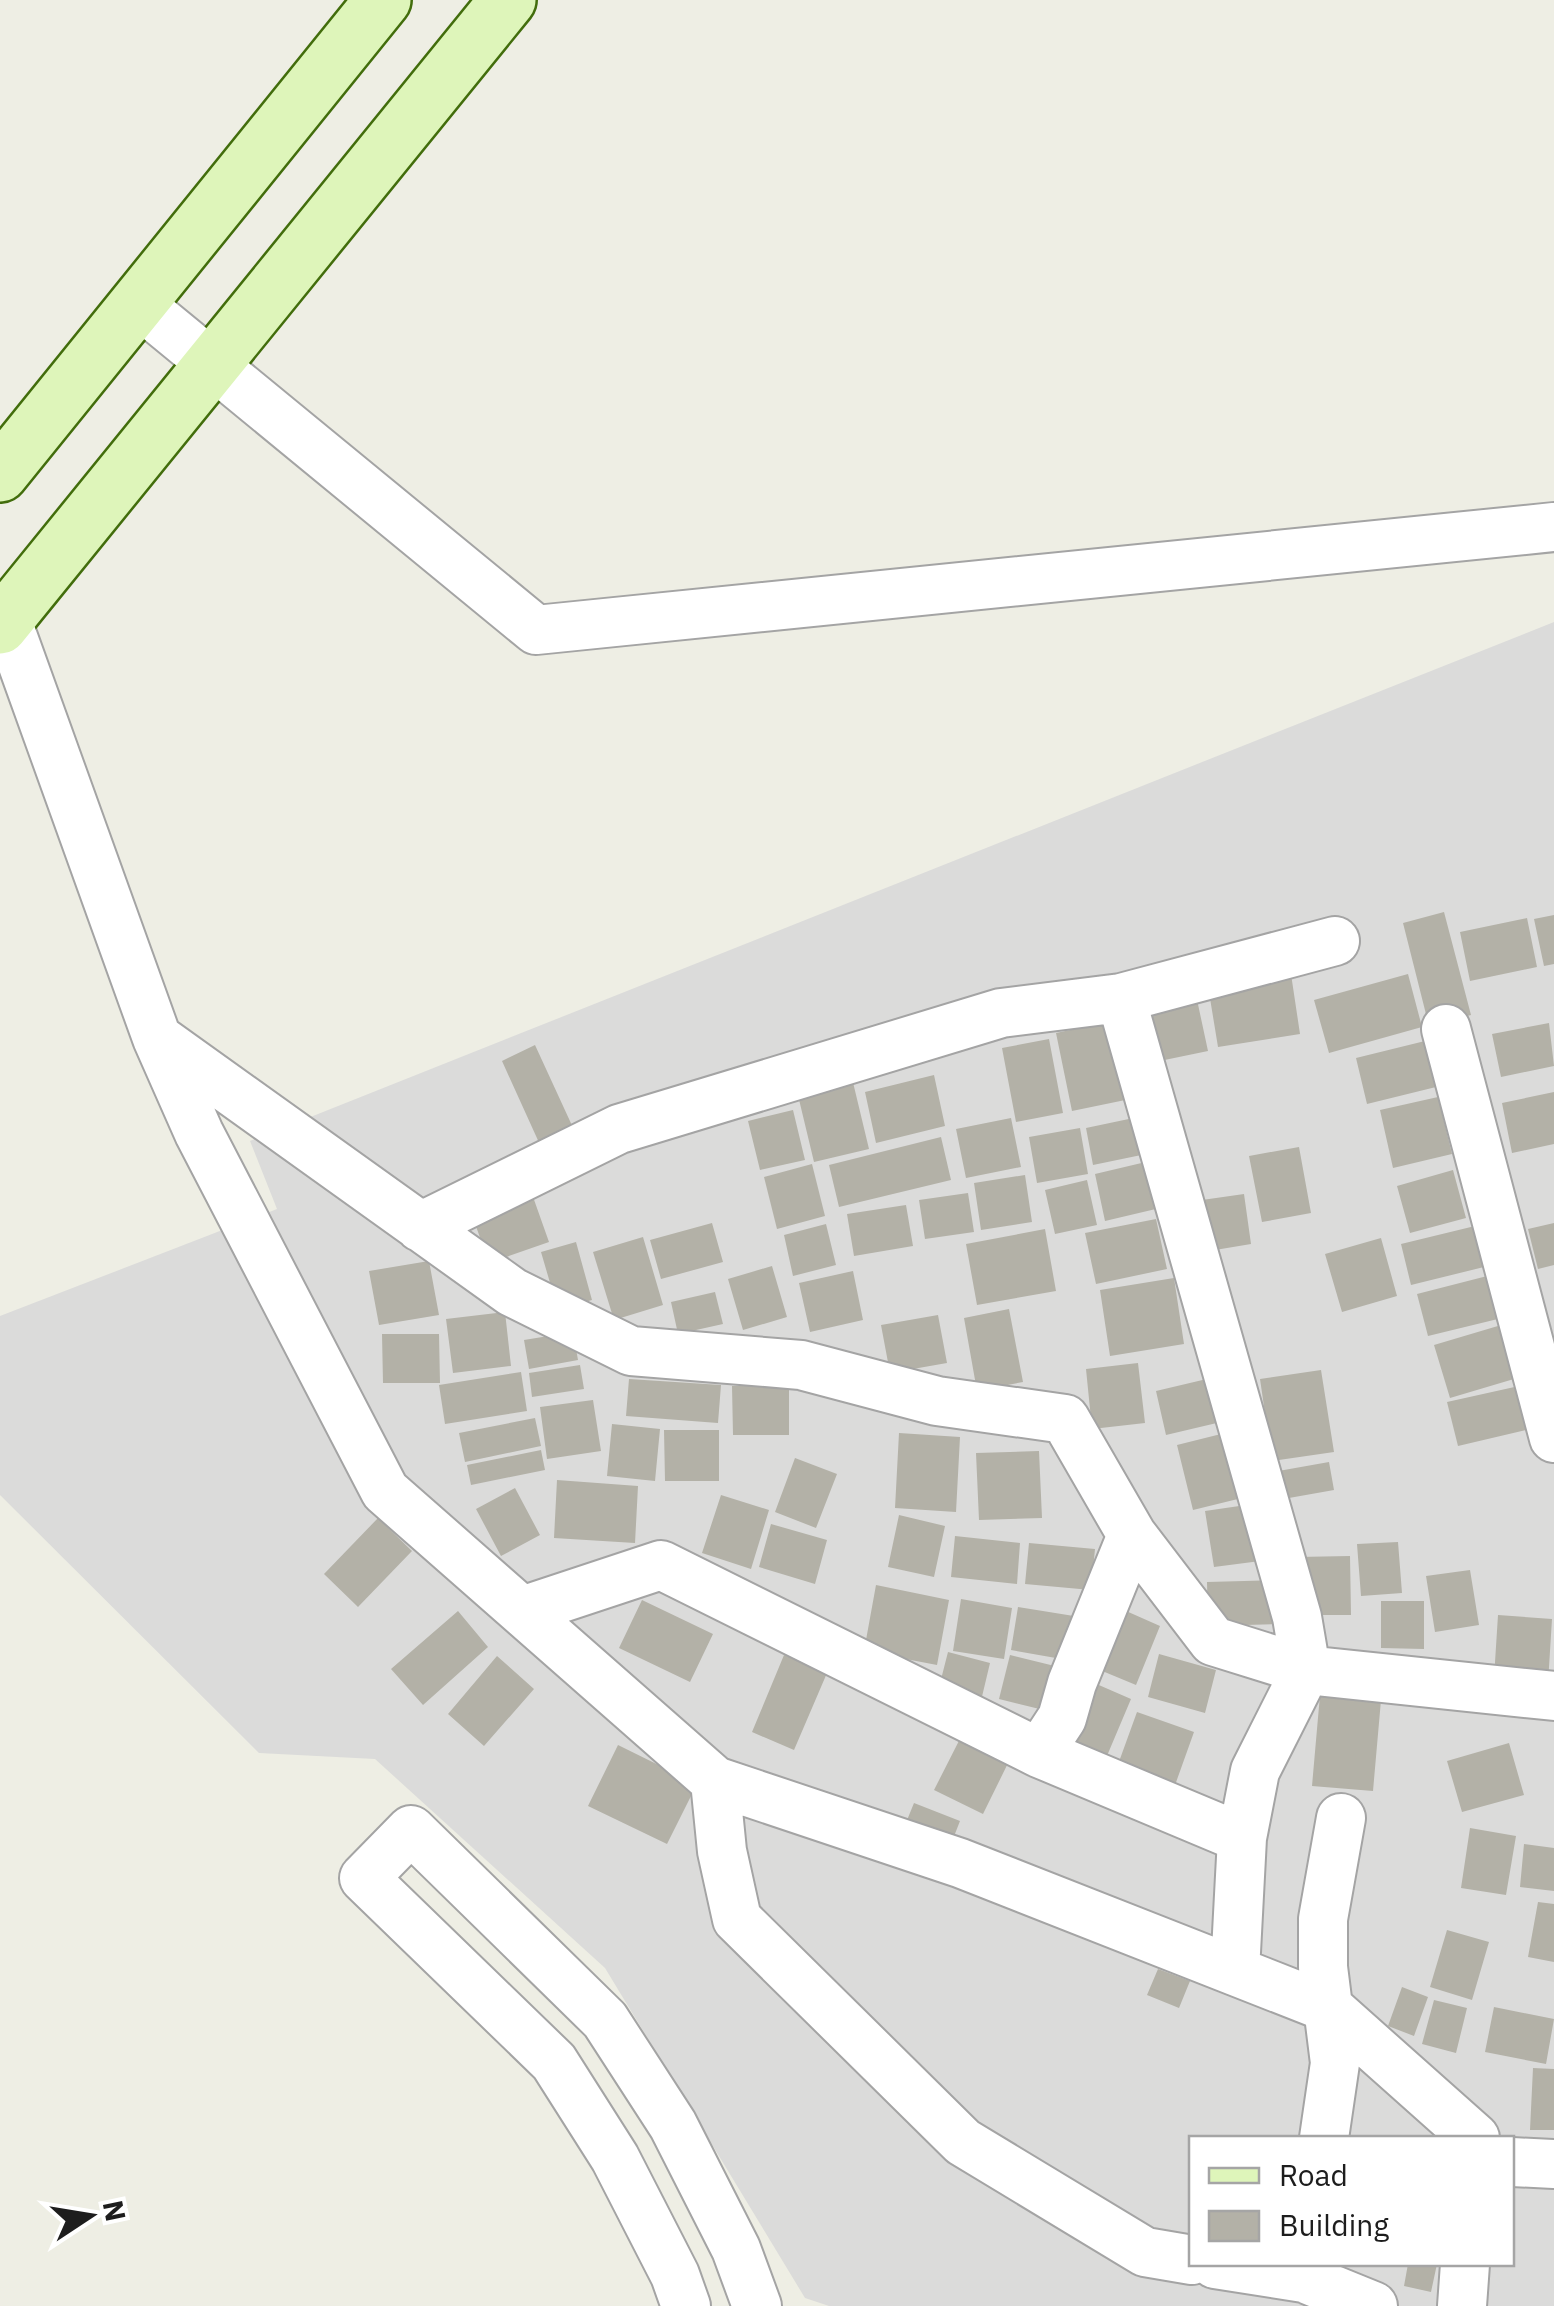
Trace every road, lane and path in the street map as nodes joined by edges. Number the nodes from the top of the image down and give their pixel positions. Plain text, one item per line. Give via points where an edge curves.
1 (383, 0) edge
2 (508, 0) edge
3 (138, 303) junction
4 (212, 365) junction
5 (0, 474) edge
6 (1554, 527) edge
7 (3, 622) edge
8 (1335, 940) dead end
9 (1121, 998) junction
10 (1446, 1029) dead end
11 (157, 1038) junction
12 (420, 1227) junction
13 (1554, 1438) edge
14 (1132, 1535) junction
15 (522, 1611) junction
16 (1306, 1670) junction
17 (1554, 1696) edge
18 (1038, 1752) junction
19 (716, 1780) junction
20 (1341, 1818) dead end
21 (1242, 1838) junction
22 (1235, 1971) junction
23 (1329, 2008) junction
24 (1324, 2136) edge
25 (1473, 2136) edge
26 (1514, 2162) edge
27 (1554, 2164) edge
28 (1189, 2259) edge
29 (1241, 2266) edge
30 (1465, 2266) edge
31 (1305, 2271) edge
32 (686, 2306) edge
33 (757, 2306) edge
34 (1373, 2306) edge
35 (1462, 2306) edge

1 - 3 street
2 - 4 street
3 - 4 street
3 - 5 street
4 - 6 street via 536,630
4 - 7 street
7 - 11 street
8 - 9 street
9 - 12 street via 1001,1013 619,1129
9 - 16 street via 1298,1618
10 - 13 street
11 - 12 street
11 - 15 street via 199,1133 385,1491
12 - 14 street via 512,1292 631,1351 801,1365 937,1401 1065,1419
14 - 16 street via 1213,1641
14 - 18 street via 1062,1718
15 - 18 street via 661,1565
15 - 19 street
16 - 17 street
16 - 21 street via 1255,1771
18 - 21 street
19 - 22 street via 960,1863
19 - 28 street via 737,1919 962,2142 1146,2252
20 - 23 street via 1323,1919
21 - 22 street
22 - 23 street
23 - 24 street via 1335,2063
23 - 25 street
26 - 27 street
29 - 31 street
30 - 35 street
31 - 34 street
32 - 33 street via 615,2158 554,2062 364,1878 410,1830 606,2020 674,2125

